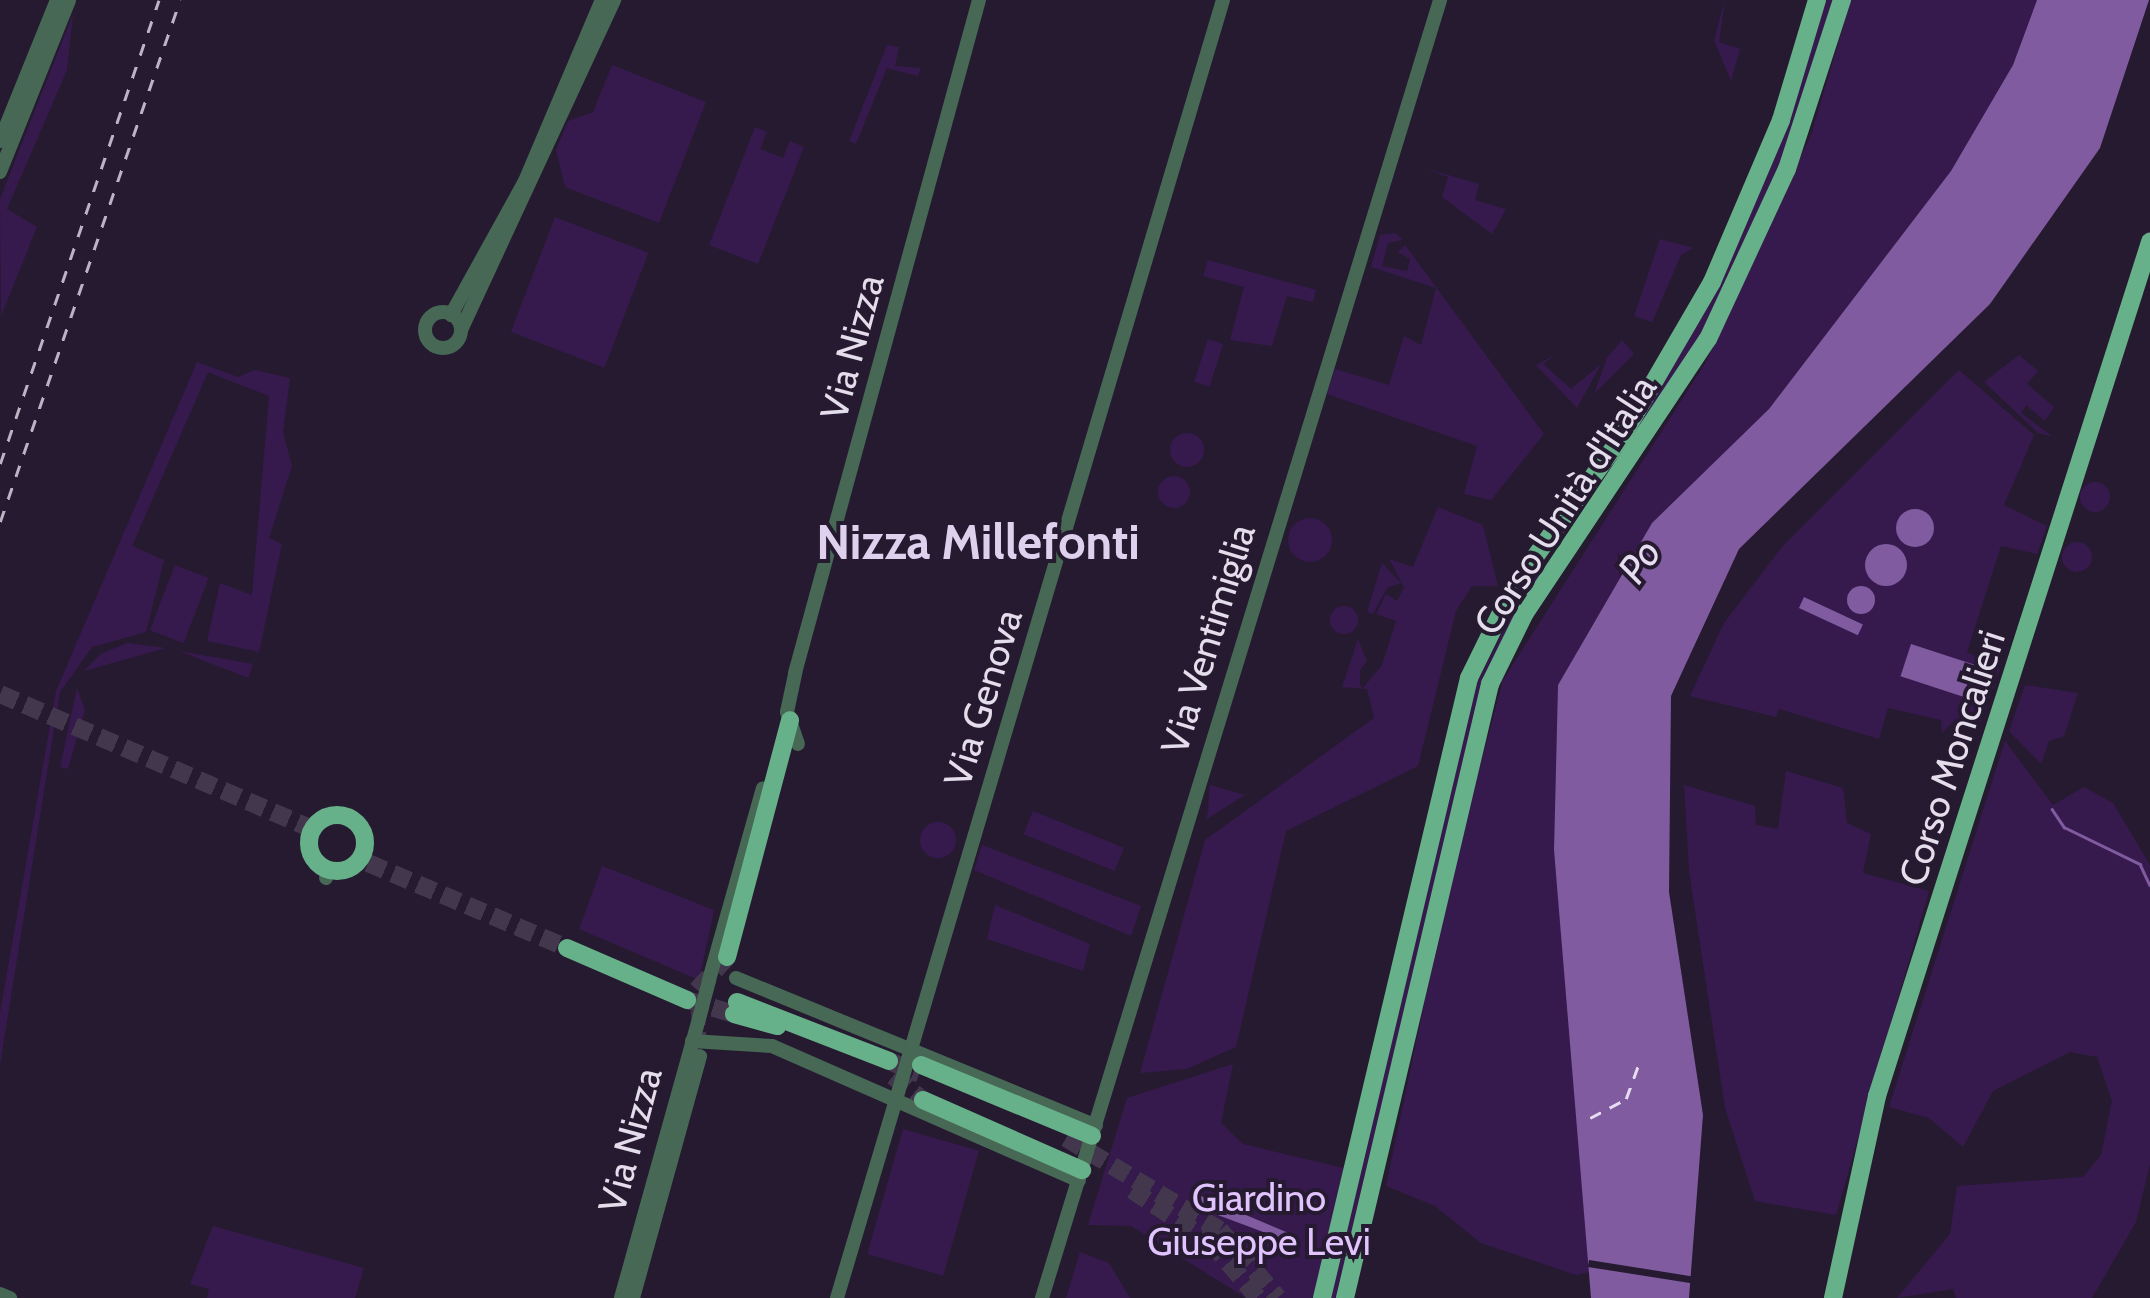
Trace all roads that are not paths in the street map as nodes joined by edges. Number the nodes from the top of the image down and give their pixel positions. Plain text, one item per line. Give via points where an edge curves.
1 (56, 0) edge
2 (69, 0) edge
3 (602, 0) edge
4 (614, 0) edge
5 (979, 0) edge
6 (1223, 0) edge
7 (1440, 0) edge
8 (1816, 0) edge
9 (1842, 0) edge
10 (0, 141) edge
11 (0, 172) edge
12 (2150, 242) edge
13 (451, 314) junction
14 (460, 330) junction
15 (1616, 444) junction
16 (1560, 565) junction
17 (789, 716) junction
18 (798, 744) dead end
19 (327, 874) joint
20 (569, 944) tunnel mouth
21 (727, 957) tunnel mouth
22 (736, 978) dead end
23 (693, 998) junction
24 (736, 1008) tunnel mouth
25 (692, 1041) junction
26 (700, 1056) tunnel mouth
27 (887, 1067) tunnel mouth
28 (918, 1075) junction
29 (897, 1099) junction
30 (1094, 1131) junction
31 (1064, 1144) tunnel mouth
32 (1080, 1175) junction
33 (0, 1294) edge
34 (627, 1295) edge
35 (10, 1298) edge
36 (837, 1298) edge
37 (1042, 1298) edge
38 (1322, 1298) edge
39 (1345, 1298) edge
40 (1833, 1298) edge

1 - 10 street
2 - 11 street
3 - 13 street via 520,192
4 - 14 street
5 - 17 street, Via Nizza
6 - 28 street, Via Genova
7 - 30 street, Via Ventimiglia
8 - 15 main road, Corso Unità d'Italia via 1748,202
9 - 16 main road, Corso Unità d'Italia via 1804,126 1745,265 1657,427
12 - 40 main road, Corso Moncalieri via 1873,1109
13 - 14 street
13 - 14 street via 430,318 427,339 444,348
15 - 16 main road via 1622,461
15 - 38 main road, Corso Unità d'Italia via 1500,610 1450,728
16 - 39 main road, Corso Unità d'Italia via 1520,622 1475,734
17 - 18 street
17 - 21 main road
17 - 23 street, Via Nizza, bridge via 709,980
19 - 19 main road via 366,857 349,818 328,816 308,833
20 - 23 main road
22 - 28 street
23 - 25 street, Via Nizza
24 - 27 main road
25 - 29 street via 772,1046
25 - 34 street, Via Nizza
26 - 34 street
28 - 29 street, Via Genova
28 - 30 main road
28 - 31 main road
28 - 32 main road
29 - 32 street
29 - 36 street, Via Genova
30 - 32 street, Via Ventimiglia
32 - 37 street, Via Ventimiglia
33 - 35 street

